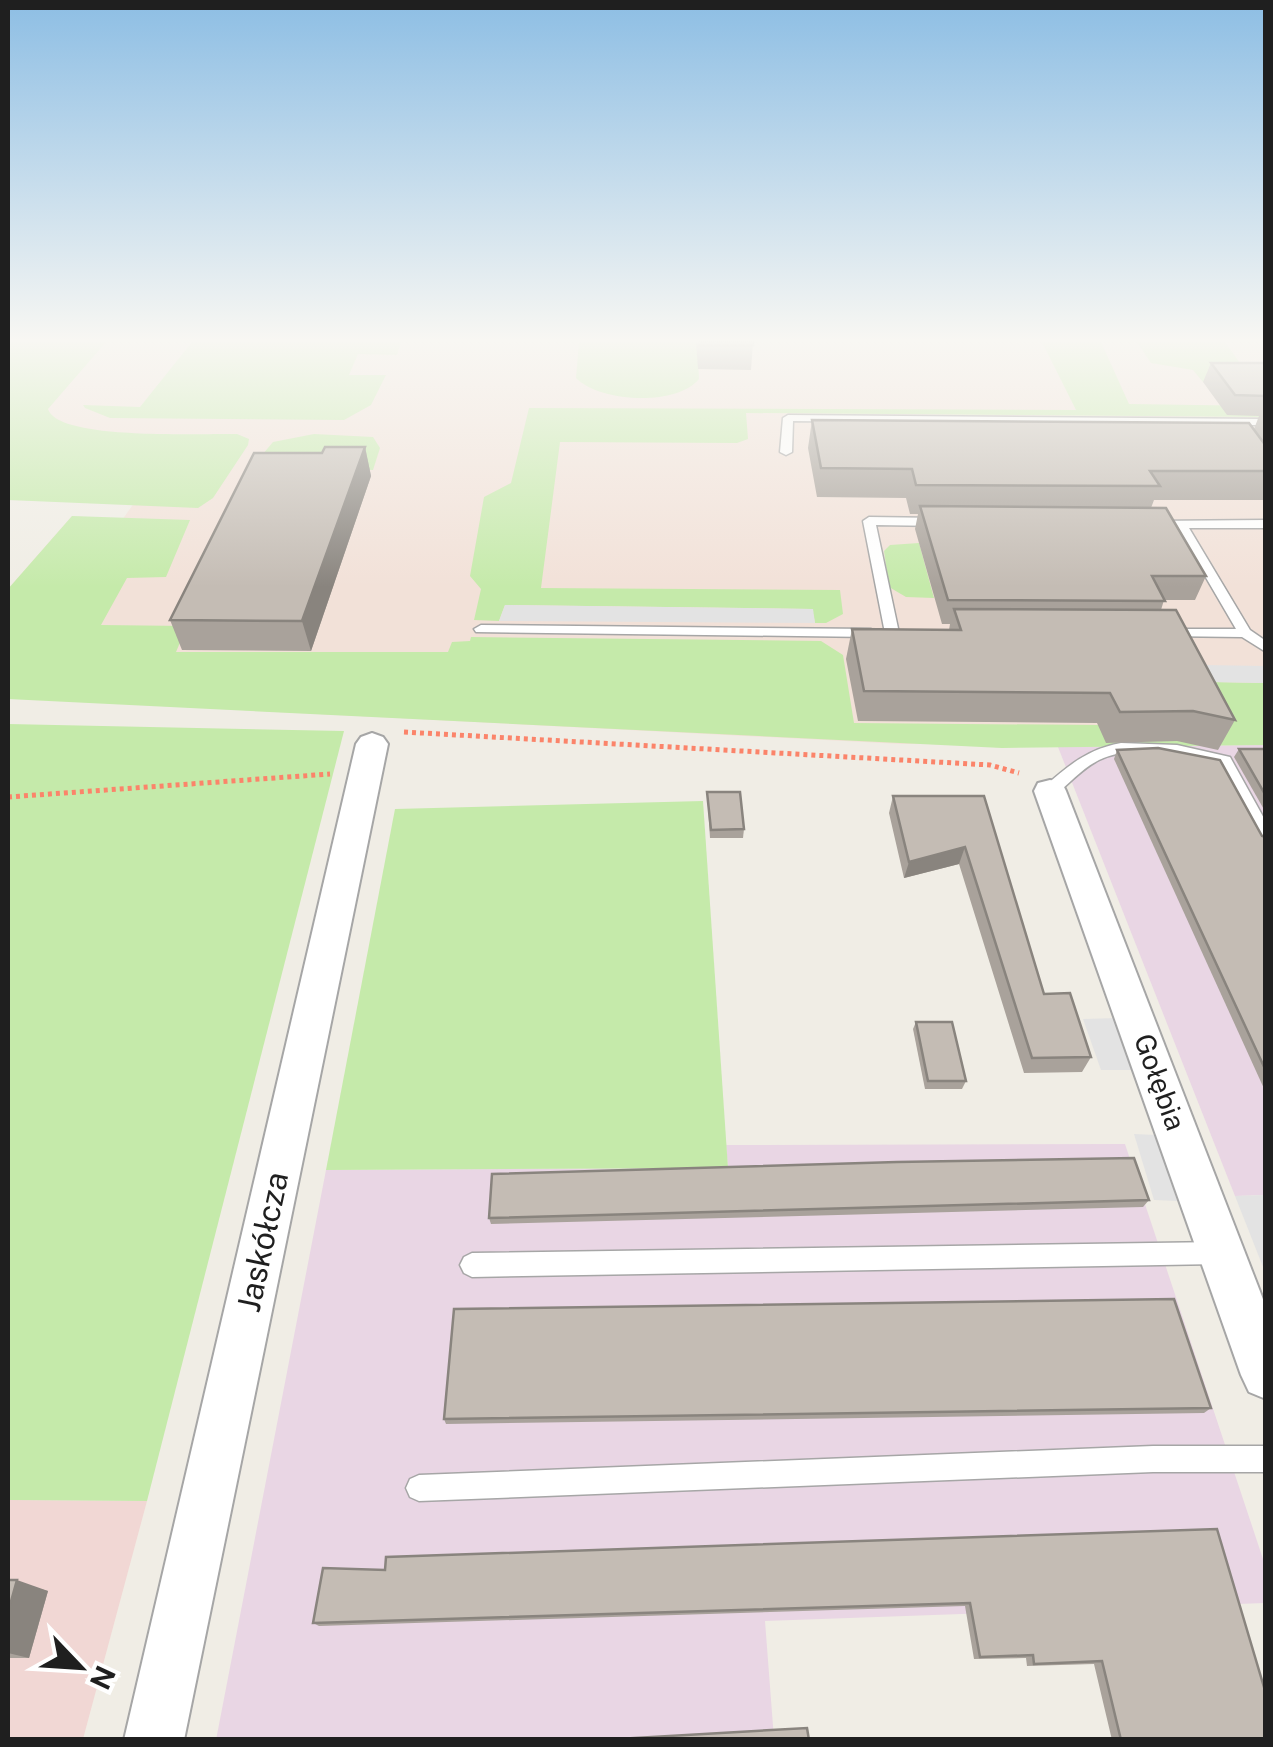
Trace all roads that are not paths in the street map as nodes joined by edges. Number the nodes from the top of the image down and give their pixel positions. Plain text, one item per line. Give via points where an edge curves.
1 (788, 424) edge
2 (1239, 424) edge
3 (786, 452) dead end
4 (1266, 459) edge
5 (947, 522) edge
6 (1142, 524) edge
7 (1182, 524) junction
8 (1266, 524) edge
9 (481, 629) dead end
10 (892, 633) junction
11 (912, 633) edge
12 (1147, 633) edge
13 (1245, 633) junction
14 (1266, 648) edge
15 (369, 758) road end
16 (1050, 791) joint
17 (1266, 838) edge
18 (1220, 1253) junction
19 (472, 1265) dead end
20 (1266, 1375) edge
21 (1266, 1459) edge
22 (419, 1488) dead end
23 (154, 1740) edge

1 - 3 lane
2 - 4 lane
5 - 10 lane via 869,521
6 - 7 lane
7 - 8 lane
7 - 13 lane
9 - 10 lane
10 - 11 lane
12 - 13 lane
13 - 14 lane
15 - 23 street, Jaskółcza
16 - 17 lane via 1095,754 1188,752 1224,762
16 - 18 street, Gołębia
18 - 19 lane
18 - 20 street, Gołębia
21 - 22 lane

